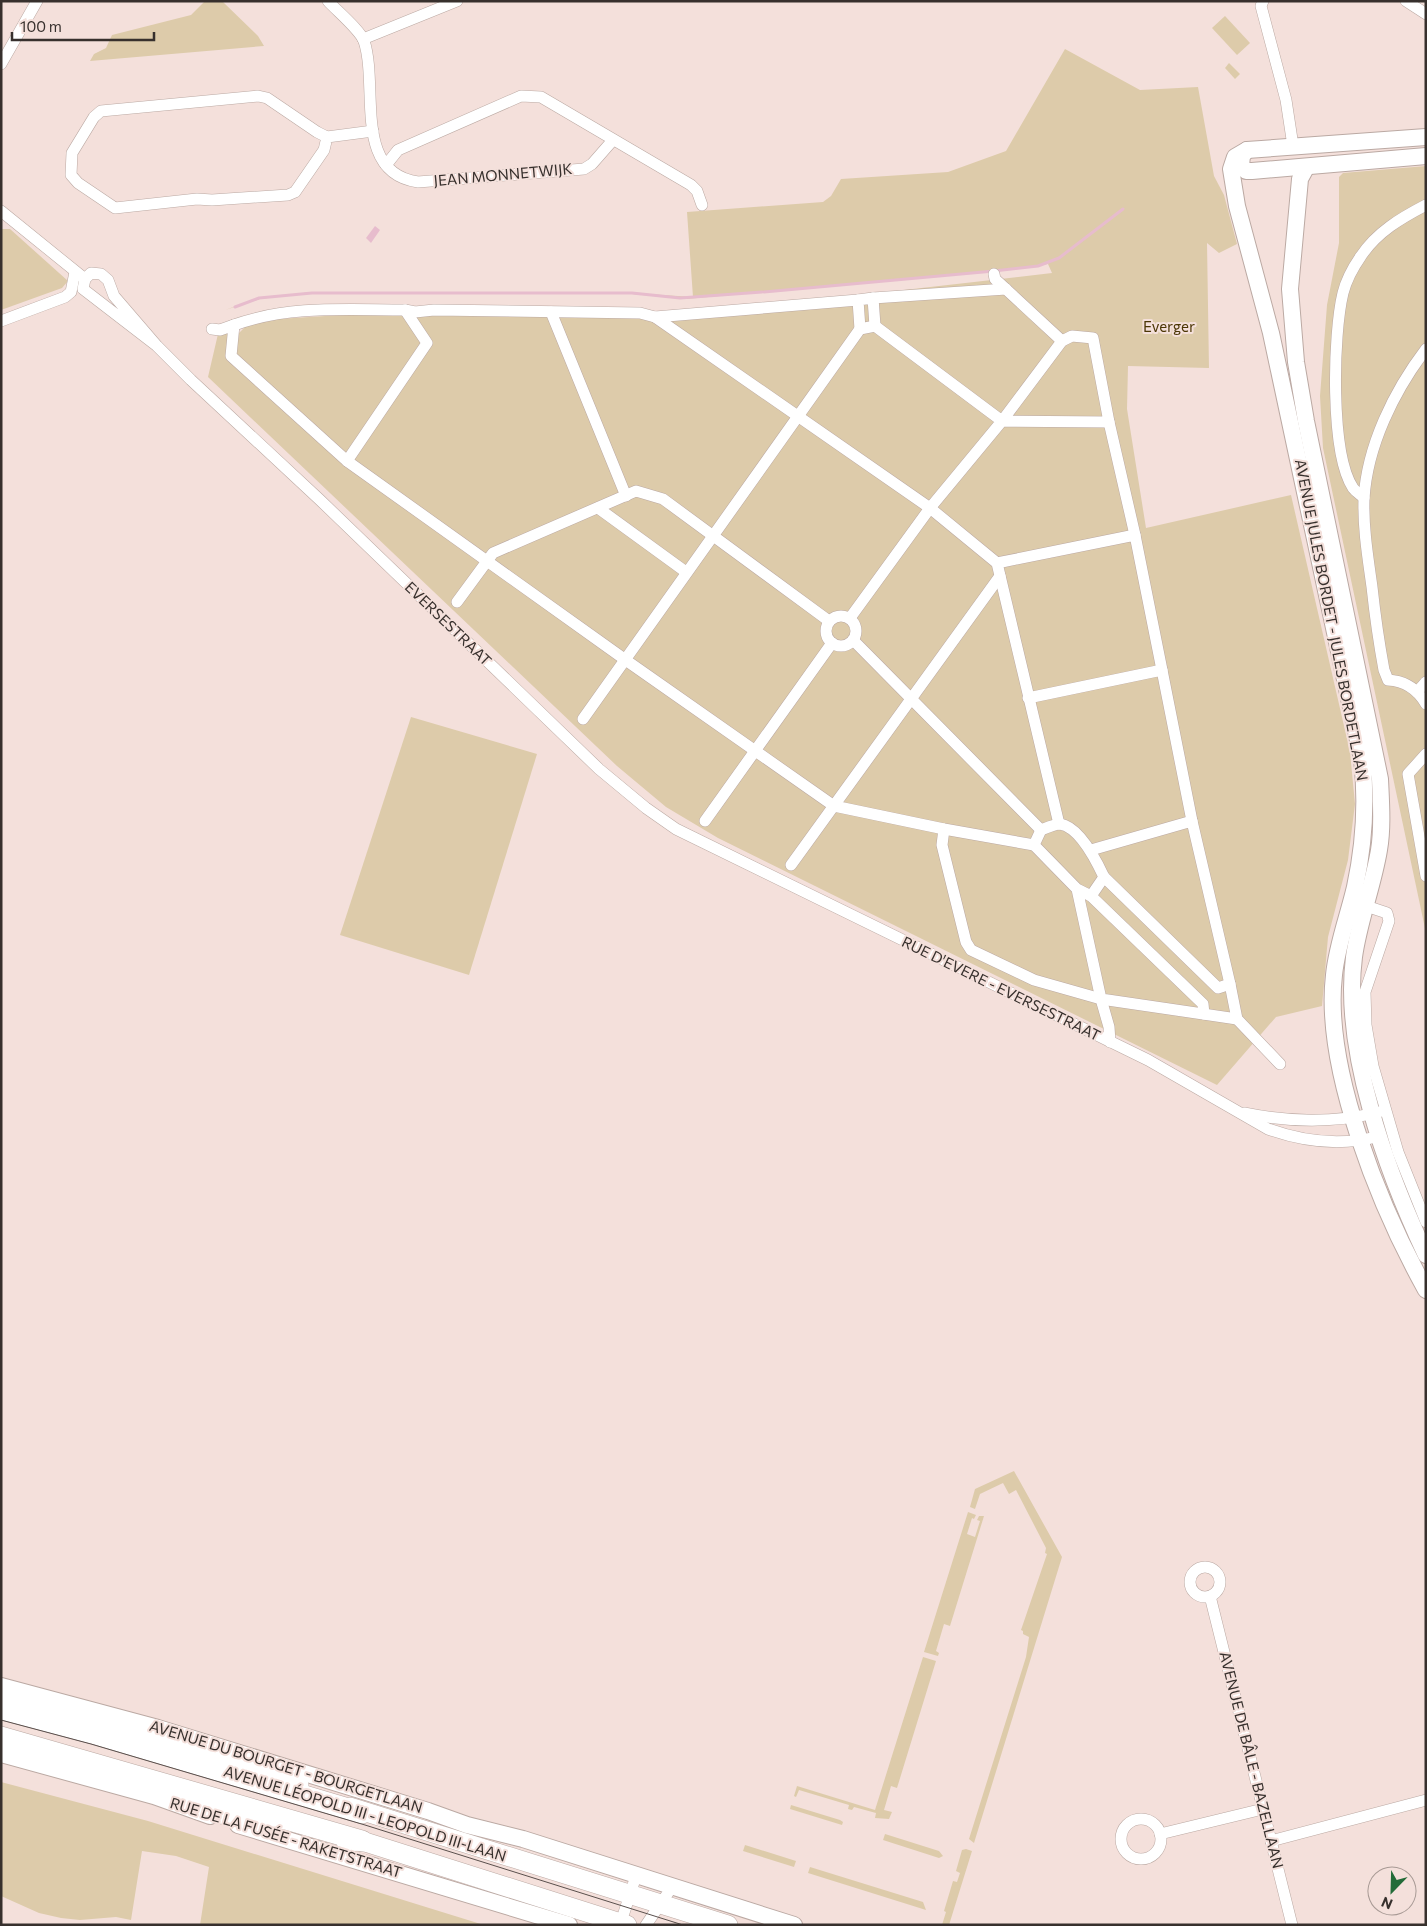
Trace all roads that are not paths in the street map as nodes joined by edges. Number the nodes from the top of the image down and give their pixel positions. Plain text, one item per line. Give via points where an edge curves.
1 (37, 1) edge
2 (328, 1) edge
3 (457, 1) edge
4 (1406, 1) edge
5 (1262, 4) edge
6 (1426, 14) edge
7 (363, 39) junction
8 (1, 64) edge
9 (373, 131) junction
10 (327, 136) junction
11 (1426, 137) edge
12 (613, 140) junction
13 (1345, 143) junction
14 (1293, 146) junction
15 (1247, 150) junction
16 (1426, 156) edge
17 (1348, 162) junction
18 (386, 165) junction
19 (1306, 168) junction
20 (1426, 204) edge
21 (702, 205) dead end
22 (1, 211) edge
23 (994, 274) dead end
24 (81, 280) junction
25 (1006, 289) junction
26 (873, 298) junction
27 (858, 300) junction
28 (405, 310) junction
29 (552, 312) junction
30 (655, 317) junction
31 (1, 321) edge
32 (234, 325) junction
33 (875, 326) junction
34 (860, 328) junction
35 (212, 329) dead end
36 (1062, 341) junction
37 (157, 346) junction
38 (1426, 349) edge
39 (798, 415) junction
40 (1002, 421) junction
41 (1109, 422) junction
42 (347, 460) junction
43 (626, 496) junction
44 (1364, 498) junction
45 (598, 508) junction
46 (930, 508) junction
47 (1135, 535) junction
48 (711, 536) junction
49 (486, 560) junction
50 (997, 563) junction
51 (686, 572) junction
52 (1000, 576) junction
53 (457, 602) dead end
54 (850, 618) junction
55 (829, 621) junction
56 (853, 640) junction
57 (832, 642) junction
58 (625, 660) junction
59 (1162, 670) junction
60 (1426, 682) edge
61 (1417, 692) junction
62 (1028, 698) junction
63 (910, 699) junction
64 (1426, 704) edge
65 (583, 719) dead end
66 (755, 751) junction
67 (1426, 754) edge
68 (834, 806) junction
69 (705, 821) dead end
70 (1192, 821) junction
71 (1059, 824) junction
72 (944, 829) junction
73 (1041, 830) junction
74 (1034, 845) junction
75 (1091, 850) junction
76 (791, 865) dead end
77 (761, 873) joint
78 (1426, 876) edge
79 (1104, 877) junction
80 (1077, 889) junction
81 (1091, 896) junction
82 (1350, 901) junction
83 (1366, 906) junction
84 (1230, 984) junction
85 (1218, 988) junction
86 (1101, 998) junction
87 (1203, 1009) junction
88 (1237, 1019) junction
89 (1110, 1042) junction
90 (1280, 1064) dead end
91 (1237, 1111) junction
92 (1380, 1112) junction
93 (1354, 1118) junction
94 (1380, 1136) junction
95 (1362, 1141) junction
96 (1426, 1222) edge
97 (1426, 1255) edge
98 (1426, 1290) edge
99 (1210, 1596) dead end
100 (1, 1686) edge
101 (1, 1696) edge
102 (1, 1709) edge
103 (1, 1737) edge
104 (1, 1754) edge
105 (1426, 1800) edge
106 (1263, 1809) junction
107 (198, 1810) junction
108 (362, 1813) junction
109 (1160, 1834) dead end
110 (362, 1841) junction
111 (1272, 1841) junction
112 (568, 1853) junction
113 (530, 1864) junction
114 (636, 1876) junction
115 (672, 1886) junction
116 (691, 1893) junction
117 (630, 1895) junction
118 (660, 1904) junction
119 (707, 1918) junction
120 (785, 1923) edge
121 (623, 1924) edge
122 (569, 1925) edge
123 (646, 1925) edge
124 (728, 1925) edge
125 (1292, 1925) edge

1 - 8 street
2 - 7 street
3 - 7 street
4 - 6 street
5 - 14 street via 1286,102
7 - 9 street, JEAN MONNETWIJK
9 - 10 street
9 - 18 street, JEAN MONNETWIJK via 377,151
10 - 10 street via 267,98 258,96 101,111 72,153 71,175 116,208 197,198 288,195 296,190 324,150
11 - 13 main road
12 - 18 street, JEAN MONNETWIJK via 584,169 418,182 404,180
12 - 18 street via 542,97 521,96 398,150
12 - 21 street via 691,185 697,190
13 - 14 main road
13 - 17 main road
14 - 15 main road
15 - 19 main road via 1241,162 1246,171
15 - 82 main road, AVENUE JULES BORDET - JULES BORDETLAAN via 1233,161 1232,178 1237,206 1271,333 1362,760 1365,816
16 - 17 main road
17 - 19 main road
19 - 83 main road, AVENUE JULES BORDET - JULES BORDETLAAN via 1300,178 1292,254 1291,320 1306,420 1380,779 1382,817 1379,849
20 - 44 street via 1390,226 1361,256 1343,293 1336,355 1337,422 1343,458 1353,488
22 - 24 street, EVERSESTRAAT
23 - 25 street via 995,280
24 - 31 street via 65,297
24 - 37 street, EVERSESTRAAT
24 - 37 street, EVERSESTRAAT via 92,273 101,274 108,280 114,296
25 - 26 street
25 - 36 street
26 - 27 street
26 - 33 street
27 - 30 street
27 - 34 street
28 - 29 street
28 - 32 street via 286,311
28 - 42 street via 427,343
29 - 30 street via 640,312
29 - 43 street
30 - 39 street
32 - 35 street
32 - 42 street via 231,356
33 - 34 street
33 - 40 street
34 - 39 street
36 - 40 street
36 - 41 street via 1072,336 1092,338
37 - 77 street, EVERSESTRAAT via 613,781 676,829
38 - 44 street via 1409,371 1385,418
39 - 46 street
39 - 48 street
40 - 41 street
40 - 46 street
41 - 47 street
42 - 49 street
43 - 45 street
43 - 48 street via 636,491 663,499
44 - 61 street via 1364,527 1380,647 1388,680 1410,686
45 - 49 street via 493,553
45 - 51 street
46 - 50 street
46 - 54 street
47 - 50 street
47 - 59 street
48 - 51 street
48 - 55 street
49 - 53 street
49 - 58 street
50 - 52 street
51 - 58 street
52 - 62 street
52 - 63 street
54 - 55 street via 842,615
54 - 56 street via 856,626
55 - 57 street via 826,630
56 - 57 street via 841,646
56 - 63 street
57 - 66 street
58 - 65 street
58 - 66 street
59 - 62 street
59 - 70 street
60 - 61 street
61 - 64 street
62 - 71 street
63 - 68 street
63 - 73 street
66 - 68 street
66 - 69 street
67 - 78 street via 1408,774
68 - 72 street
68 - 76 street
70 - 75 street
70 - 84 street
71 - 73 street
71 - 75 street via 1070,828
72 - 74 street
72 - 86 street via 942,845 966,942 971,950 1041,982
73 - 74 street
74 - 80 street
75 - 79 street
77 - 89 street, RUE D'EVERE - EVERSESTRAAT
79 - 81 street
79 - 85 street
80 - 81 street
80 - 86 street
81 - 87 street
82 - 83 main road
82 - 93 main road, AVENUE JULES BORDET - JULES BORDETLAAN via 1338,949 1333,1010 1339,1065
83 - 92 main road, AVENUE JULES BORDET - JULES BORDETLAAN via 1354,957 1352,1003 1356,1043
83 - 92 street, AVENUE JULES BORDET - JULES BORDETLAAN via 1387,913 1388,924 1365,992 1368,1041
84 - 85 street
84 - 88 street
85 - 87 street
86 - 87 street
86 - 89 street
87 - 88 street
88 - 90 street
89 - 91 street, RUE D'EVERE - EVERSESTRAAT via 1175,1074
91 - 93 street, RUE D'EVERE - EVERSESTRAAT via 1294,1119
91 - 95 street, RUE D'EVERE - EVERSESTRAAT via 1284,1135 1316,1141
92 - 93 street, RUE D'EVERE - EVERSESTRAAT
92 - 94 main road, AVENUE JULES BORDET - JULES BORDETLAAN
92 - 96 street, AVENUE JULES BORDET - JULES BORDETLAAN
93 - 95 main road, AVENUE JULES BORDET - JULES BORDETLAAN
94 - 95 street, RUE D'EVERE - EVERSESTRAAT
94 - 97 main road, AVENUE JULES BORDET - JULES BORDETLAAN via 1404,1206
95 - 98 main road, AVENUE JULES BORDET - JULES BORDETLAAN via 1391,1220
99 - 106 street, AVENUE DE BÂLE - BAZELLAAN
100 - 112 main road, AVENUE DU BOURGET - BOURGETLAAN via 158,1728 467,1825
101 - 108 main road via 262,1771
102 - 108 highway, AVENUE LÉOPOLD III - LEOPOLD III-LAAN
103 - 110 highway, AVENUE LÉOPOLD III - LEOPOLD III-LAAN
104 - 107 main road, RUE DE LA FUSÉE - RAKETSTRAAT
105 - 111 street
106 - 109 street
106 - 111 street, AVENUE DE BÂLE - BAZELLAAN
107 - 110 main road via 291,1826 341,1842
107 - 122 main road, RUE DE LA FUSÉE - RAKETSTRAAT
108 - 113 main road, AVENUE LÉOPOLD III - LEOPOLD III-LAAN
110 - 121 main road, AVENUE LÉOPOLD III - LEOPOLD III-LAAN
111 - 125 street, AVENUE DE BÂLE - BAZELLAAN
112 - 113 main road
112 - 114 main road, AVENUE DU BOURGET - BOURGETLAAN
113 - 117 main road, AVENUE LÉOPOLD III - LEOPOLD III-LAAN
114 - 115 main road, AVENUE DU BOURGET - BOURGETLAAN
114 - 117 street
115 - 116 main road, AVENUE DU BOURGET - BOURGETLAAN
115 - 118 street
116 - 119 main road
116 - 120 main road, AVENUE DU BOURGET - BOURGETLAAN
117 - 118 main road, AVENUE LÉOPOLD III - LEOPOLD III-LAAN
117 - 121 street
118 - 119 main road, AVENUE LÉOPOLD III - LEOPOLD III-LAAN
118 - 123 street
119 - 124 main road, AVENUE LÉOPOLD III - LEOPOLD III-LAAN

